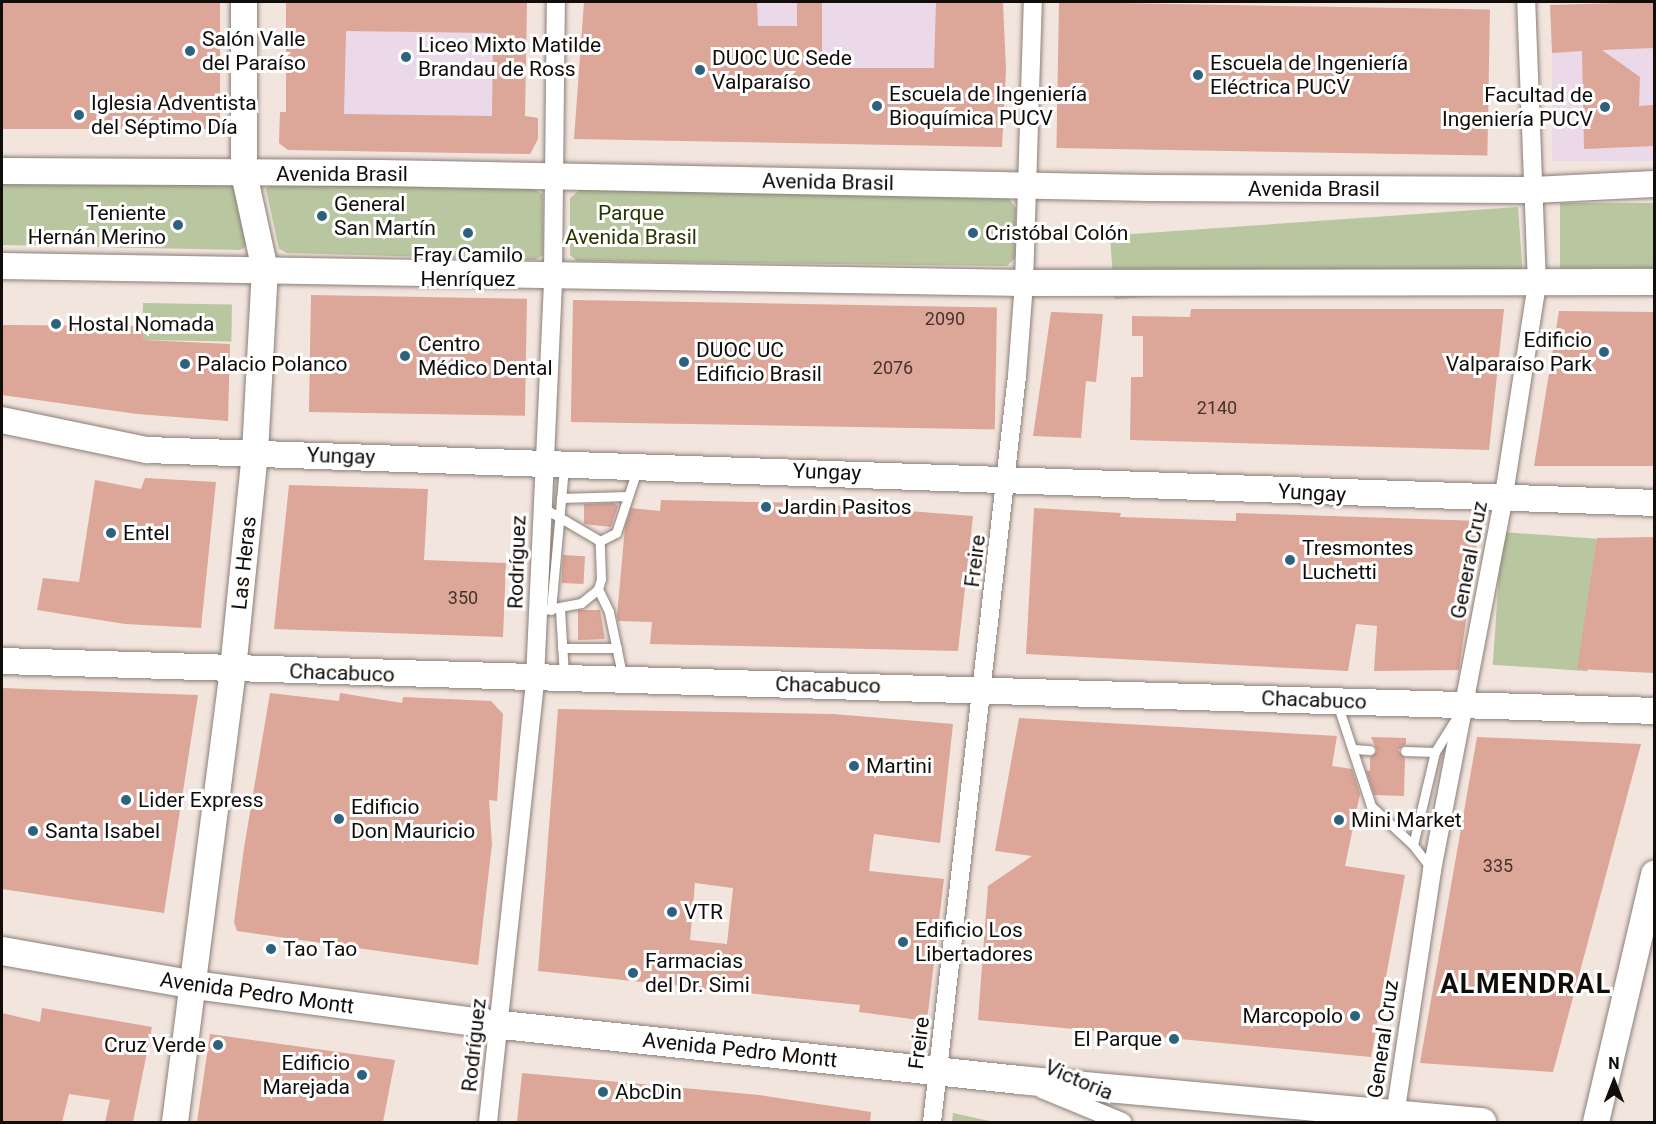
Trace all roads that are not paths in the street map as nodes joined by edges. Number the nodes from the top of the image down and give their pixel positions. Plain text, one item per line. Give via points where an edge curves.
1 (244, 2) edge
2 (556, 2) edge
3 (1033, 2) edge
4 (1526, 2) edge
5 (2, 171) edge
6 (244, 174) junction
7 (555, 178) junction
8 (1654, 184) edge
9 (1027, 186) junction
10 (1533, 190) junction
11 (7, 270) edge
12 (265, 270) junction
13 (554, 275) junction
14 (1654, 282) edge
15 (1024, 283) junction
16 (1537, 284) junction
17 (2, 420) edge
18 (255, 453) junction
19 (554, 463) junction
20 (639, 466) junction
21 (1007, 479) junction
22 (628, 496) junction
23 (561, 498) junction
24 (1503, 501) junction
25 (1654, 503) edge
26 (550, 511) junction
27 (600, 542) junction
28 (598, 589) junction
29 (549, 611) junction
30 (562, 648) junction
31 (617, 648) junction
32 (2, 661) edge
33 (233, 669) junction
34 (535, 679) junction
35 (564, 680) junction
36 (624, 681) junction
37 (983, 688) junction
38 (1336, 701) junction
39 (1463, 706) junction
40 (1654, 711) edge
41 (1354, 749) junction
42 (1370, 750) dead end
43 (1406, 751) dead end
44 (1435, 752) junction
45 (1413, 845) junction
46 (1432, 870) junction
47 (1654, 874) edge
48 (2, 951) edge
49 (194, 985) junction
50 (497, 1025) junction
51 (938, 1069) junction
52 (1019, 1080) junction
53 (1394, 1119) edge
54 (175, 1122) edge
55 (488, 1122) edge
56 (932, 1122) edge
57 (1122, 1122) edge
58 (1482, 1122) edge
59 (1596, 1122) edge

1 - 6 street, Las Heras
2 - 7 street, Rodríguez
3 - 9 street, Freire
4 - 10 street, General Cruz
5 - 6 street, Avenida Brasil
6 - 7 street, Avenida Brasil
6 - 12 street, Las Heras
7 - 9 street, Avenida Brasil
7 - 13 street, Rodríguez
8 - 10 street, Avenida Brasil
9 - 10 street, Avenida Brasil
9 - 15 street, Freire
10 - 16 street, General Cruz
11 - 12 street
12 - 13 street
12 - 18 street, Las Heras
13 - 15 street
13 - 19 street, Rodríguez
14 - 16 street
15 - 16 street
15 - 21 street, Freire
16 - 24 street, General Cruz
17 - 18 street, Yungay via 147,450
18 - 19 street, Yungay
18 - 33 street, Las Heras
19 - 20 street, Yungay
19 - 23 lane
19 - 26 street, Rodríguez
20 - 21 street, Yungay
20 - 22 lane
21 - 24 street, Yungay
21 - 37 street, Freire
22 - 23 lane
22 - 27 lane via 616,533
23 - 26 lane
24 - 25 street, Yungay
24 - 39 street, General Cruz
26 - 27 lane
26 - 29 street, Rodríguez
27 - 28 lane
28 - 29 lane via 581,603
28 - 31 lane via 609,612
29 - 30 lane
29 - 34 street, Rodríguez
30 - 31 lane
30 - 35 lane
31 - 36 lane
32 - 33 street, Chacabuco
33 - 34 street, Chacabuco
33 - 49 street, Las Heras
34 - 35 street, Chacabuco
34 - 50 street, Rodríguez
35 - 36 street, Chacabuco
36 - 37 street, Chacabuco
37 - 38 street, Chacabuco
37 - 51 street, Freire
38 - 39 street, Chacabuco
38 - 41 lane
39 - 40 street, Chacabuco
39 - 44 lane
39 - 46 street, General Cruz
41 - 42 lane
41 - 45 lane via 1371,806
43 - 44 lane
44 - 45 lane
45 - 46 lane
46 - 53 street, General Cruz
47 - 59 street
48 - 49 main road, Avenida Pedro Montt
49 - 50 main road, Avenida Pedro Montt
49 - 54 street, Las Heras
50 - 51 main road, Avenida Pedro Montt
50 - 55 street, Rodríguez
51 - 52 main road, Avenida Pedro Montt
51 - 56 street, Freire
52 - 53 main road, Avenida Pedro Montt
52 - 57 street, Victoria
53 - 58 main road, Avenida Pedro Montt

